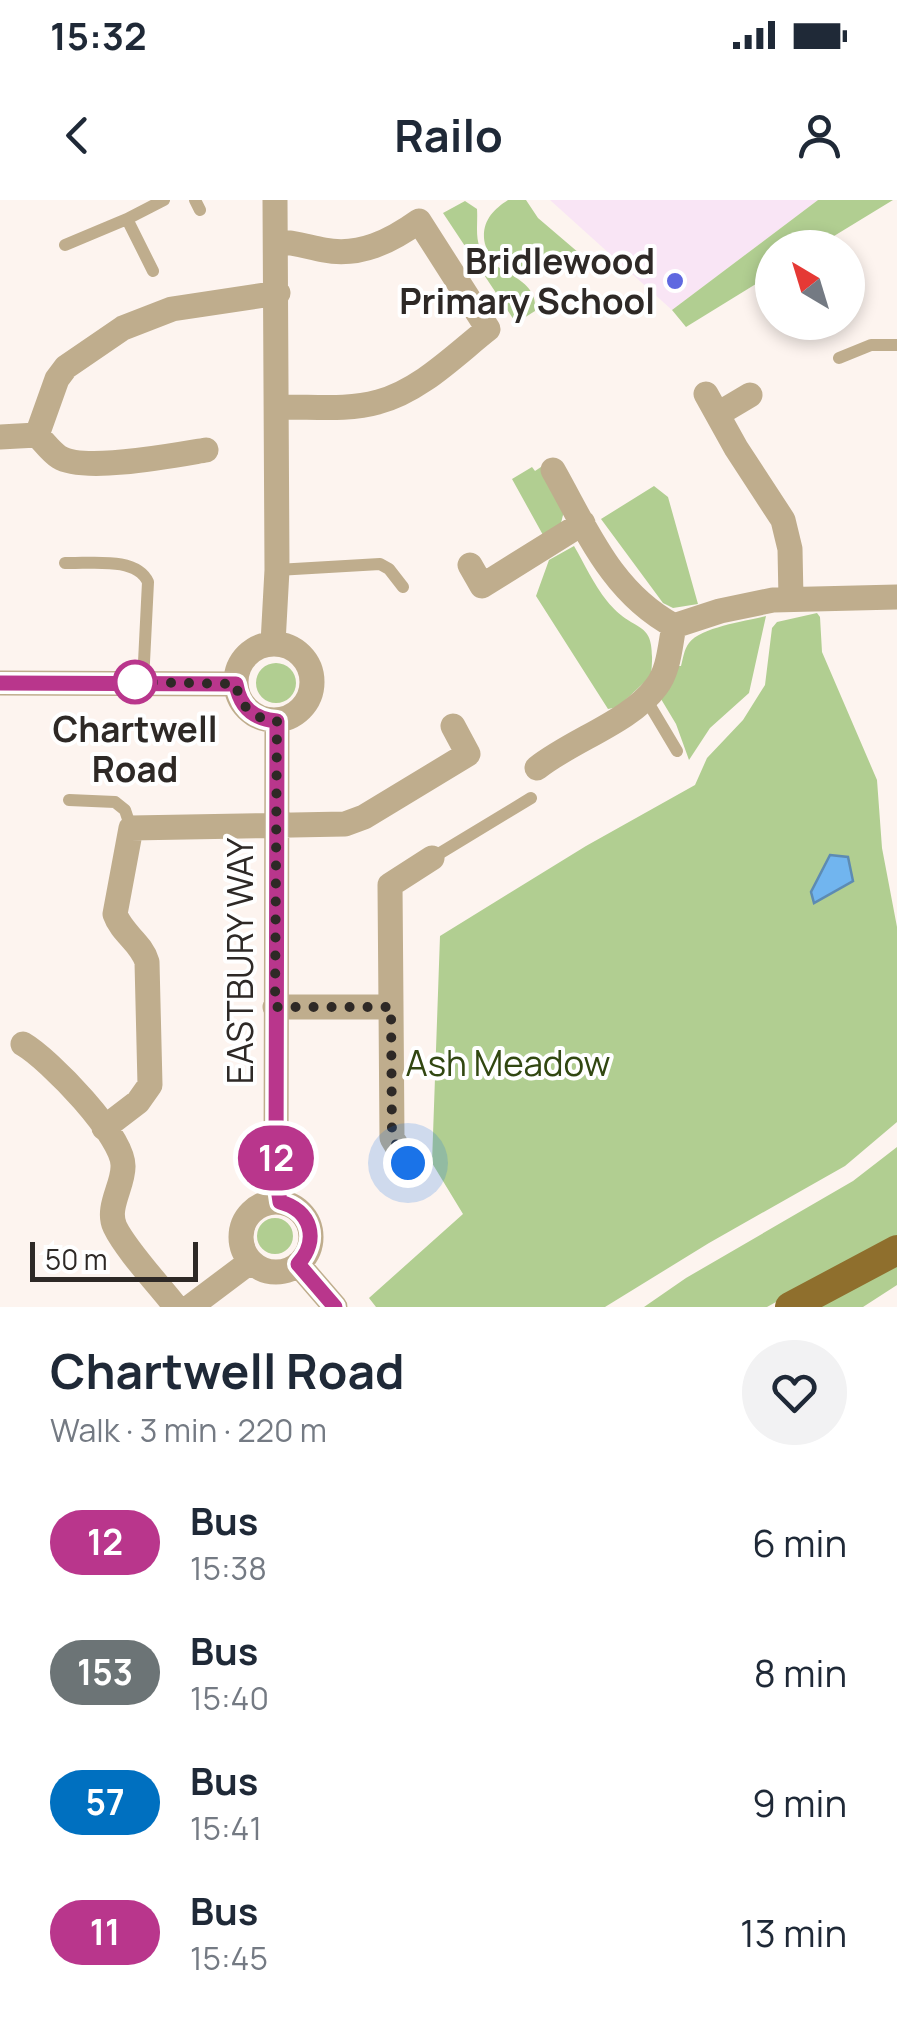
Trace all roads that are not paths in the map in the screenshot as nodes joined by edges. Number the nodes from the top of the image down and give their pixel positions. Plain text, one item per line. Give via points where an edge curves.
1 (164, 200) edge
2 (275, 200) edge
3 (127, 219) junction
4 (278, 242) junction
5 (64, 245) dead end
6 (153, 271) dead end
7 (278, 293) junction
8 (897, 345) edge
9 (839, 358) dead end
10 (750, 395) dead end
11 (277, 407) junction
12 (38, 435) junction
13 (0, 437) edge
14 (206, 450) dead end
15 (553, 470) dead end
16 (582, 523) junction
17 (65, 563) dead end
18 (470, 565) dead end
19 (277, 570) junction
20 (403, 587) dead end
21 (897, 597) edge
22 (790, 598) junction
23 (674, 626) junction
24 (273, 643) junction
25 (143, 682) junction
26 (0, 683) edge
27 (236, 684) junction
28 (646, 698) junction
29 (277, 721) junction
30 (453, 726) dead end
31 (676, 751) dead end
32 (537, 768) dead end
33 (532, 798) dead end
34 (69, 800) dead end
35 (275, 826) junction
36 (130, 828) junction
37 (432, 858) joint
38 (275, 1007) junction
39 (391, 1007) junction
40 (23, 1044) dead end
41 (104, 1128) junction
42 (408, 1163) dead end
43 (280, 1202) junction
44 (897, 1250) edge
45 (250, 1262) junction
46 (298, 1264) junction
47 (176, 1307) edge
48 (190, 1307) edge
49 (334, 1307) edge
50 (790, 1307) edge

1 - 3 lane
2 - 4 street
3 - 5 lane
3 - 6 lane
4 - 7 street
4 - 11 street via 358,251 419,221 488,329 392,398
7 - 11 street
7 - 12 street via 168,300 66,367
8 - 9 lane via 872,345
10 - 22 street via 712,404 783,520
11 - 19 street
12 - 13 street
12 - 14 street via 56,456 71,461
15 - 16 street
16 - 18 street via 482,586
16 - 23 street via 624,589
17 - 25 lane via 127,565 146,576
19 - 20 lane via 380,564
19 - 24 street
21 - 22 street
22 - 23 street
23 - 28 street via 663,676
24 - 27 street via 250,652
24 - 29 street via 305,660 312,683 304,706
25 - 26 street
25 - 27 street
27 - 29 street via 250,713
28 - 31 lane
28 - 32 street
29 - 35 street, EASTBURY WAY
30 - 35 street via 468,754 364,817 345,824
33 - 37 lane
34 - 36 lane via 115,802
35 - 36 street
35 - 38 street, EASTBURY WAY
36 - 41 street via 116,914 147,962 150,1085
37 - 39 street via 390,885
38 - 39 street
38 - 43 street, EASTBURY WAY
39 - 42 street via 392,1138
40 - 41 street via 53,1066
41 - 47 street via 123,1159 115,1228
43 - 45 street via 258,1206 244,1222 241,1243
43 - 46 street via 301,1212 311,1233
44 - 50 main road
45 - 46 street via 269,1272
45 - 48 street
46 - 49 street

